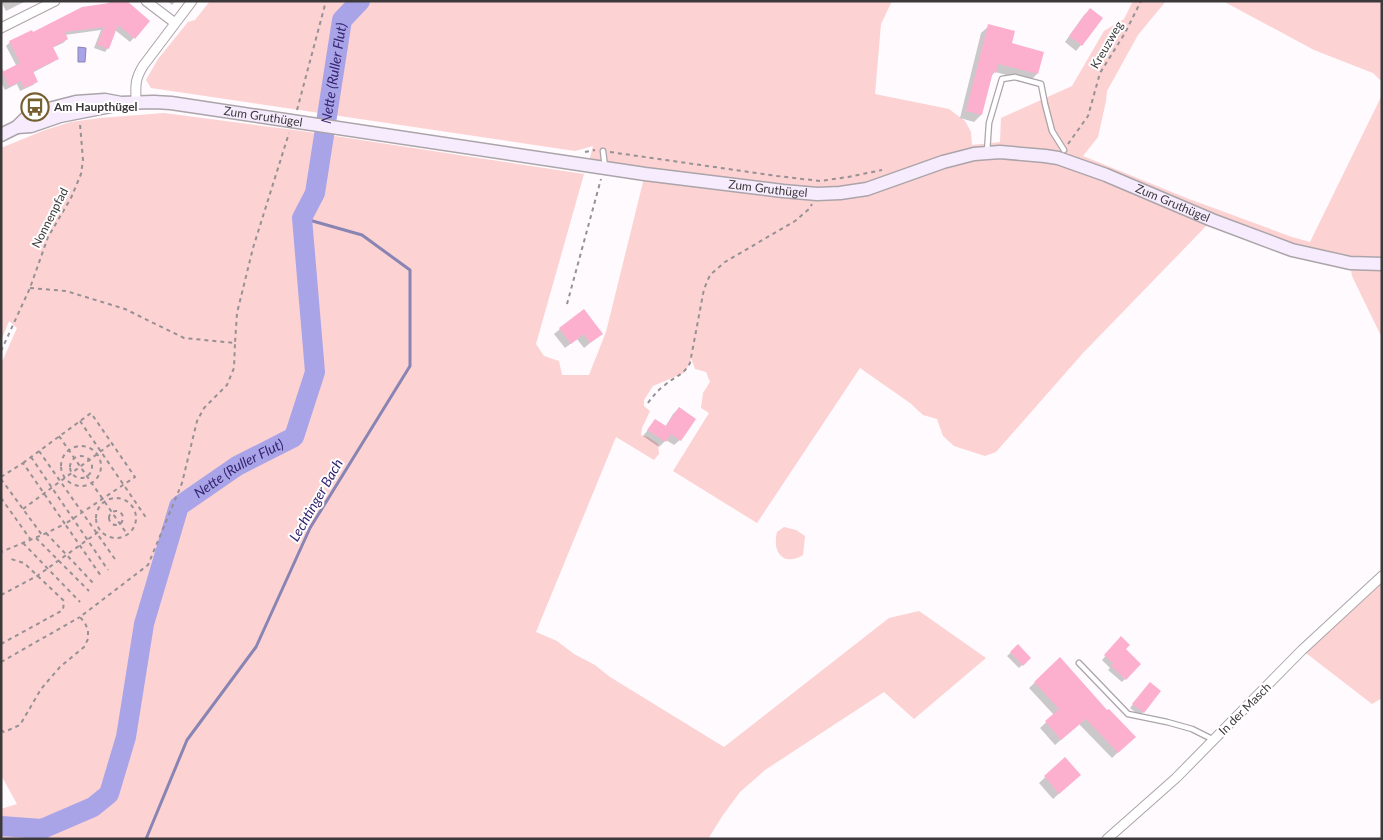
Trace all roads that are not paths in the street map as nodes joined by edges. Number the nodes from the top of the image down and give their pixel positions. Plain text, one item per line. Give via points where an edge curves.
1 (55, 1) edge
2 (146, 1) edge
3 (192, 1) edge
4 (175, 23) junction
5 (1, 28) edge
6 (136, 102) junction
7 (1, 135) edge
8 (1064, 150) road end
9 (603, 151) road end
10 (987, 153) junction
11 (605, 167) junction
12 (1382, 264) edge
13 (1382, 576) edge
14 (1079, 663) dead end
15 (1214, 740) junction
16 (1107, 839) edge

1 - 5 street
2 - 4 street
3 - 4 street
4 - 6 street via 138,74
6 - 7 street, Zum Gruthügel via 76,102 37,112
6 - 11 street, Zum Gruthügel via 171,103
8 - 10 lane via 1052,131 1041,84 1015,77 1002,78 989,123
9 - 11 lane
10 - 11 street, Zum Gruthügel via 943,162 866,189 817,194
10 - 12 street, Zum Gruthügel via 1058,158 1292,250 1350,263
13 - 15 street, In der Masch via 1302,650
14 - 15 lane via 1128,714 1192,729
15 - 16 street, In der Masch

